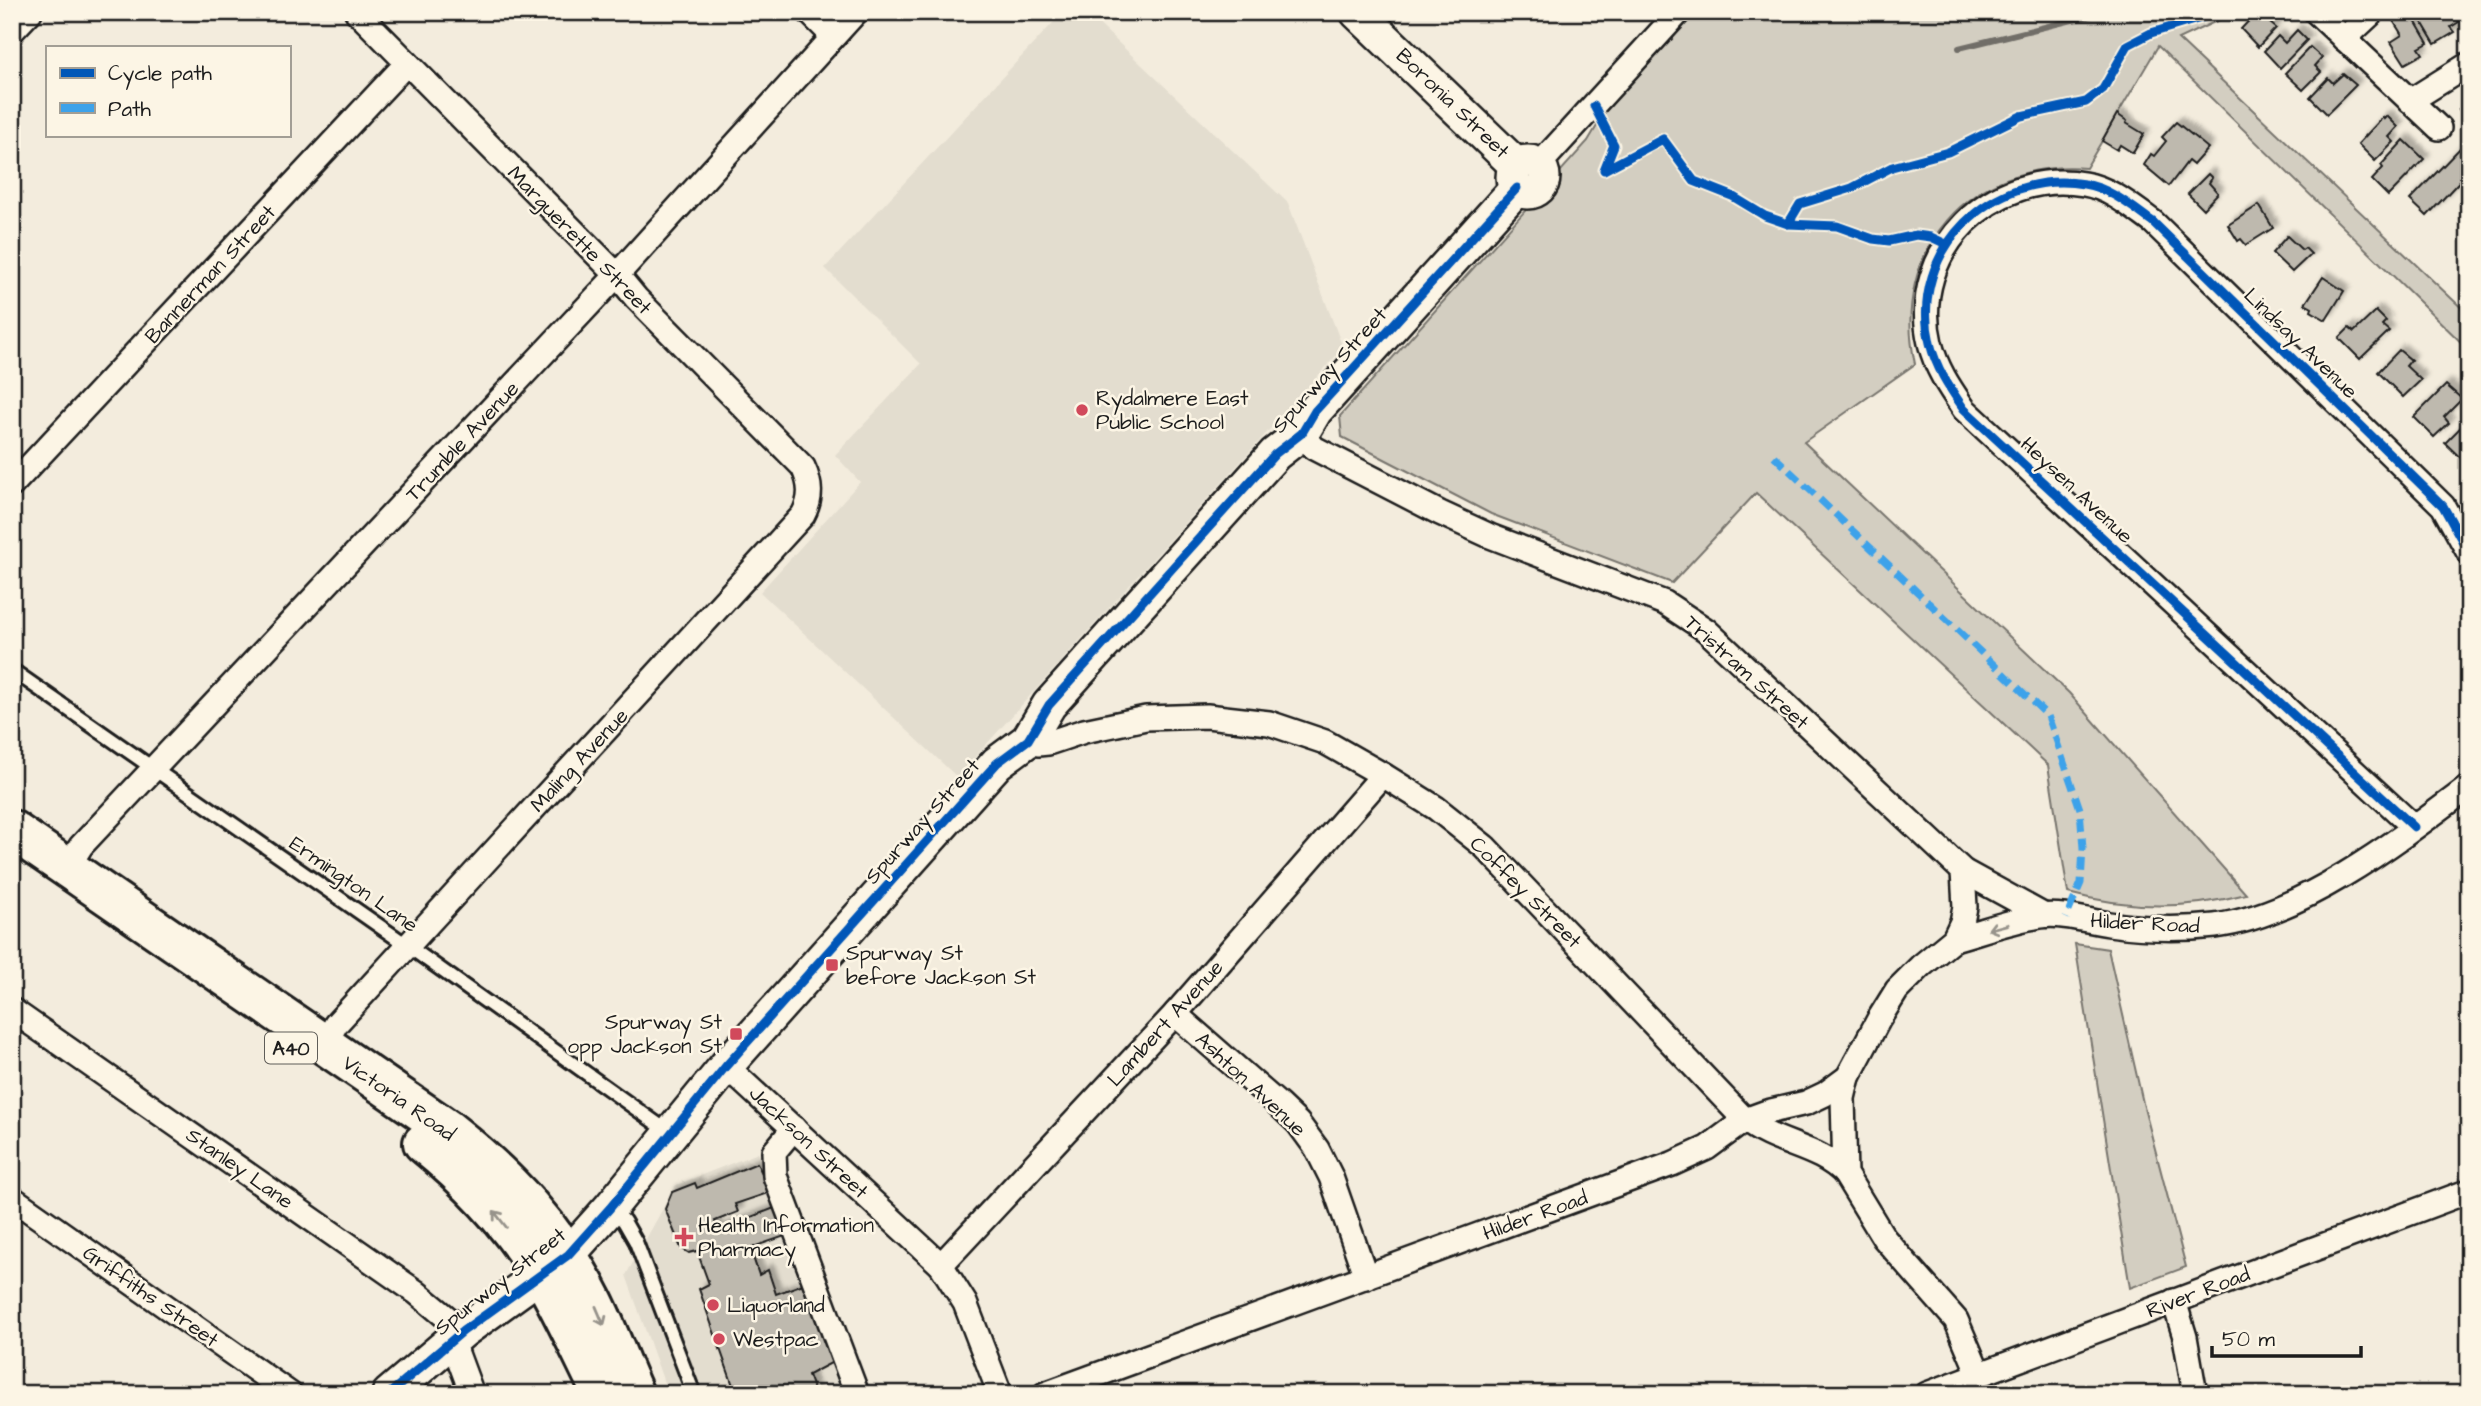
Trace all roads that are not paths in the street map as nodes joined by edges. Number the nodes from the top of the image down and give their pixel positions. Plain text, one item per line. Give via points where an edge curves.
1 (30, 12) edge
2 (357, 12) edge
3 (809, 12) edge
4 (856, 12) edge
5 (1357, 12) edge
6 (1679, 12) edge
7 (2316, 12) edge
8 (2373, 12) edge
9 (12, 31) edge
10 (833, 36) junction
11 (2344, 39) junction
12 (407, 63) junction
13 (2469, 64) edge
14 (2410, 101) junction
15 (2439, 128) dead end
16 (1525, 173) junction
17 (2085, 184) joint
18 (617, 275) junction
19 (1302, 433) junction
20 (803, 467) joint
21 (12, 485) edge
22 (2469, 554) edge
23 (12, 670) edge
24 (1028, 740) junction
25 (155, 769) junction
26 (1383, 775) junction
27 (2469, 787) edge
28 (2414, 828) junction
29 (12, 830) edge
30 (12, 853) edge
31 (67, 869) junction
32 (1962, 871) junction
33 (2043, 915) junction
34 (1954, 939) junction
35 (408, 946) junction
36 (12, 1010) edge
37 (1175, 1014) junction
38 (324, 1045) junction
39 (726, 1066) junction
40 (1848, 1077) junction
41 (1745, 1120) junction
42 (794, 1128) junction
43 (671, 1133) junction
44 (1845, 1174) junction
45 (2469, 1191) edge
46 (12, 1198) edge
47 (610, 1208) junction
48 (554, 1265) junction
49 (942, 1265) junction
50 (1366, 1277) junction
51 (2174, 1301) junction
52 (458, 1336) junction
53 (1979, 1374) junction
54 (290, 1394) edge
55 (389, 1394) edge
56 (472, 1394) edge
57 (602, 1394) edge
58 (634, 1394) edge
59 (694, 1394) edge
60 (857, 1394) edge
61 (1000, 1394) edge
62 (1045, 1394) edge
63 (1927, 1394) edge
64 (2195, 1394) edge

1 - 9 street
2 - 12 street, Marguerette Street
3 - 10 street
4 - 10 street, Trumble Avenue
5 - 16 street, Boronia Street
6 - 16 street
7 - 11 street
8 - 11 street
10 - 18 street, Trumble Avenue
11 - 14 street
12 - 18 street, Marguerette Street
12 - 21 street, Bannerman Street
13 - 14 street
14 - 15 street
16 - 19 street, Spurway Street via 1315,411
17 - 22 street, Lindsay Avenue via 2123,200 2153,222 2443,506
17 - 28 street, Heysen Avenue via 2045,181 2004,193 1974,213 1946,244 1928,300 1930,341 1940,374 1964,409
18 - 20 street, Marguerette Street
18 - 25 street, Trumble Avenue
19 - 24 street, Spurway Street via 1275,454 1049,705
19 - 32 street, Tristram Street via 1314,449 1440,513 1676,609 1706,630
20 - 35 street, Maling Avenue via 810,492 803,515
23 - 25 lane, Ermington Lane
24 - 26 street, Coffey Street via 1042,744 1146,718 1207,716 1269,723 1325,742
24 - 39 street, Spurway Street via 997,763
25 - 31 street, Trumble Avenue via 81,846
25 - 35 lane, Ermington Lane
26 - 37 street, Lambert Avenue
26 - 41 street, Coffey Street via 1436,808 1485,847
27 - 28 street, Hilder Road
28 - 33 street, Hilder Road via 2312,894 2265,914 2217,926 2170,929
29 - 31 highway, Victoria Road / A40
48 -> 30 highway, Victoria Road / A40 via 504,1224 461,1174 401,1125
31 - 38 highway, Victoria Road / A40
32 - 33 street, Tristram Street
32 - 34 street via 1965,907
33 -> 34 street, Hilder Road
34 - 40 street, Hilder Road via 1897,990
35 - 38 street, Maling Avenue via 336,1024
35 - 43 lane, Ermington Lane
36 - 52 street, Stanley Lane via 406,1284
37 - 49 street, Lambert Avenue
37 - 50 street, Ashton Avenue via 1298,1123 1331,1177
38 - 48 highway, Victoria Road / A40 via 447,1129 519,1191
39 - 42 street, Jackson Street
39 - 43 street, Spurway Street
40 - 41 street, Hilder Road via 1806,1103
40 - 44 street, Coffey Street via 1843,1098
41 - 44 street, Coffey Street via 1825,1159
41 - 50 street, Hilder Road via 1707,1148 1672,1164
42 - 49 street, Jackson Street
42 - 60 street via 774,1152 775,1175
43 - 47 street, Spurway Street
44 - 53 street, Coffey Street via 1884,1238 1956,1320
45 - 51 street, River Road
46 - 54 street, Griffiths Street
47 - 48 street, Spurway Street
47 - 59 lane via 636,1242
48 - 52 street, Spurway Street
48 - 57 highway, Victoria Road / A40
48 -> 58 highway, Victoria Road / A40 via 593,1300
49 - 61 street, Jackson Street via 965,1303
50 - 62 street, Hilder Road
51 - 53 street, River Road
51 - 64 street
52 - 55 street, Spurway Street
52 - 56 street
53 - 63 street, River Road

